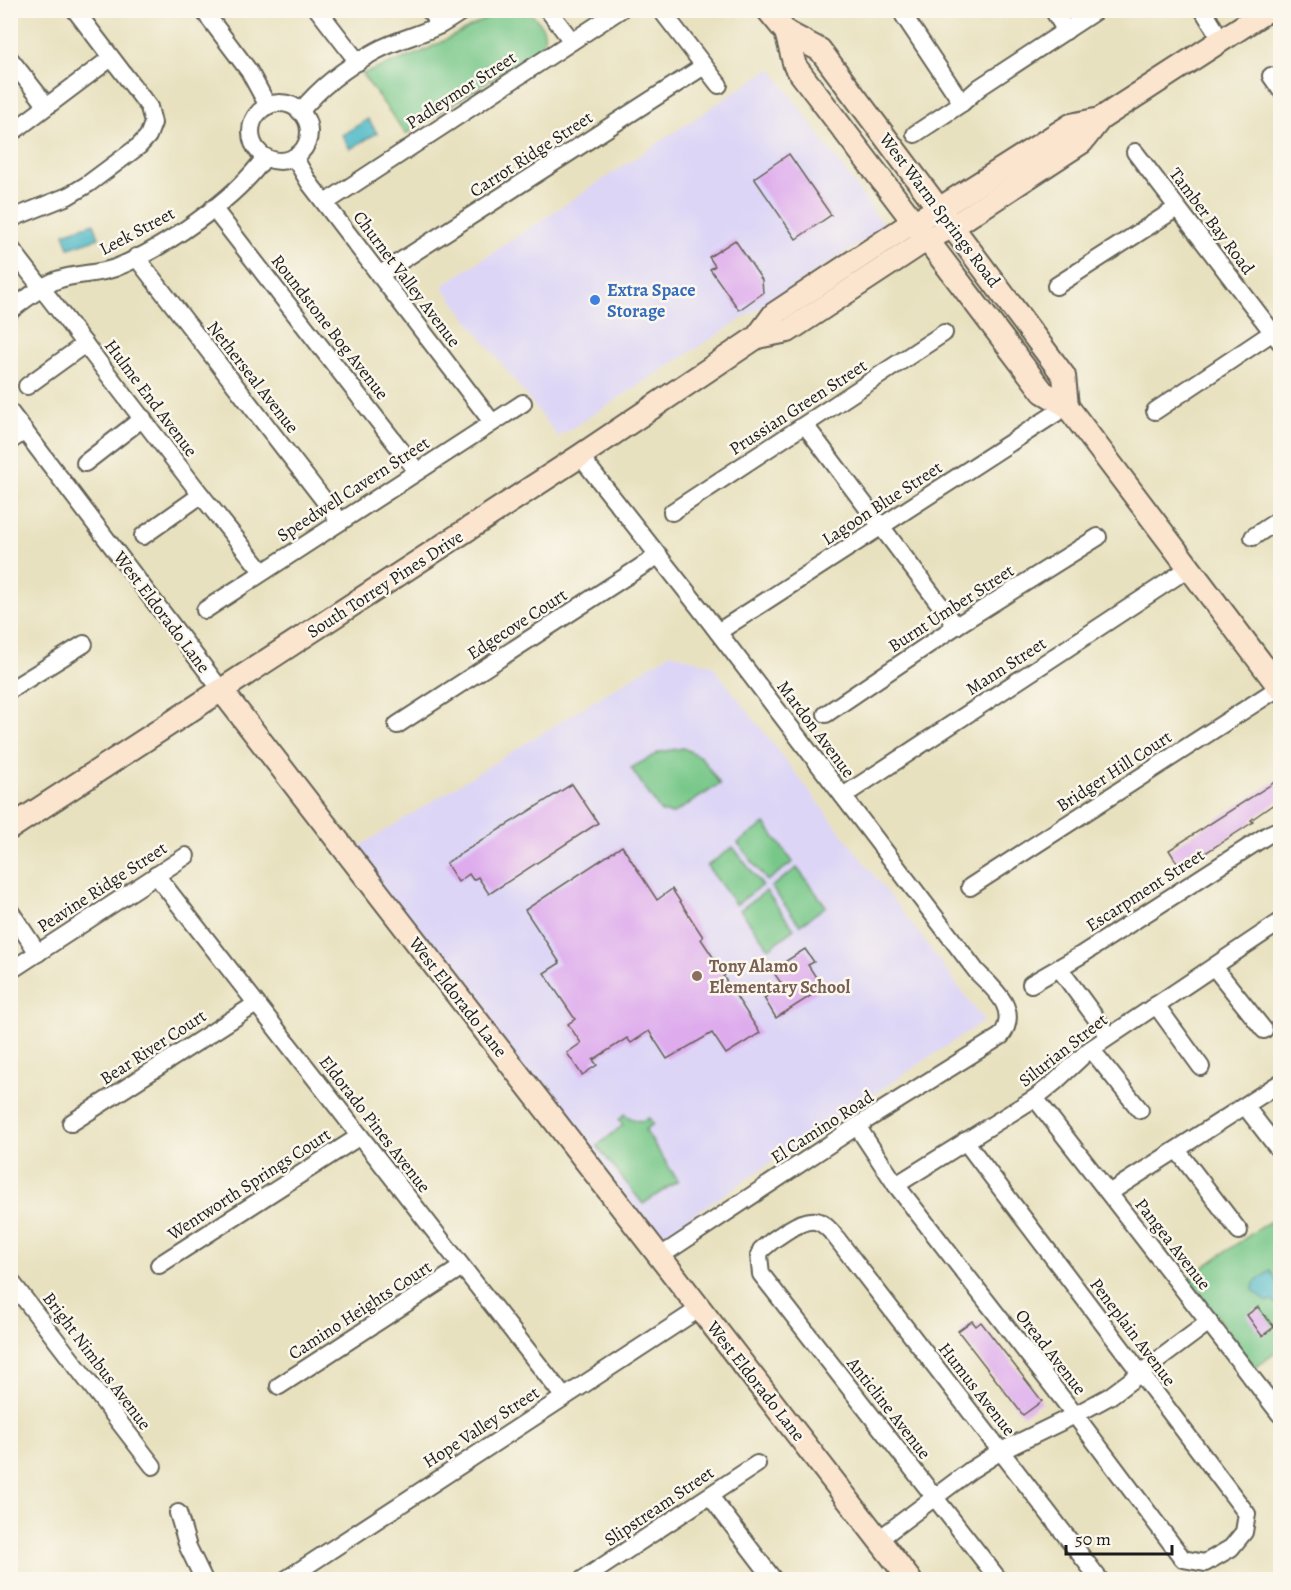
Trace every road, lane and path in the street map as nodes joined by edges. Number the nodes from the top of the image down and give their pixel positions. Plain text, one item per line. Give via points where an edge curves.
1 (75, 10) edge
2 (203, 10) edge
3 (318, 10) edge
4 (429, 10) edge
5 (464, 10) edge
6 (548, 10) edge
7 (620, 10) edge
8 (661, 10) edge
9 (768, 10) edge
10 (1053, 10) edge
11 (1097, 10) edge
12 (1203, 10) edge
13 (1268, 10) edge
14 (904, 16) dead end
15 (440, 25) junction
16 (1066, 31) junction
17 (786, 32) junction
18 (1222, 40) junction
19 (572, 41) junction
20 (111, 58) junction
21 (10, 59) edge
22 (358, 62) junction
23 (704, 66) junction
24 (719, 85) dead end
25 (962, 103) junction
26 (47, 106) junction
27 (268, 106) junction
28 (300, 112) junction
29 (10, 134) edge
30 (915, 134) dead end
31 (1135, 152) dead end
32 (265, 157) junction
33 (294, 158) junction
34 (325, 203) junction
35 (213, 208) junction
36 (1177, 208) junction
37 (946, 218) junction
38 (10, 219) edge
39 (920, 231) junction
40 (10, 246) edge
41 (136, 257) junction
42 (380, 274) junction
43 (1056, 286) dead end
44 (42, 289) junction
45 (10, 311) edge
46 (944, 333) dead end
47 (1277, 337) edge
48 (85, 344) junction
49 (27, 386) dead end
50 (523, 402) dead end
51 (1066, 406) junction
52 (1155, 411) dead end
53 (10, 412) edge
54 (143, 418) junction
55 (492, 422) junction
56 (806, 425) junction
57 (25, 431) junction
58 (10, 441) edge
59 (580, 456) junction
60 (85, 463) dead end
61 (417, 471) junction
62 (201, 495) junction
63 (672, 513) dead end
64 (1281, 519) edge
65 (339, 521) junction
66 (882, 526) junction
67 (143, 536) dead end
68 (1098, 537) dead end
69 (1253, 537) dead end
70 (659, 555) junction
71 (1190, 568) junction
72 (262, 571) junction
73 (205, 609) dead end
74 (956, 626) junction
75 (718, 632) junction
76 (84, 644) dead end
77 (1280, 687) edge
78 (10, 690) edge
79 (222, 691) junction
80 (826, 714) dead end
81 (397, 725) dead end
82 (843, 796) junction
83 (10, 828) edge
84 (1281, 829) edge
85 (186, 856) dead end
86 (156, 875) junction
87 (970, 887) dead end
88 (10, 911) edge
89 (1279, 925) edge
90 (38, 953) junction
91 (1214, 966) junction
92 (1059, 968) junction
93 (10, 971) edge
94 (1031, 984) dead end
95 (256, 1004) junction
96 (1156, 1005) junction
97 (1005, 1030) joint
98 (1264, 1030) dead end
99 (1109, 1036) junction
100 (1091, 1049) junction
101 (1201, 1067) dead end
102 (1281, 1083) edge
103 (1035, 1098) junction
104 (1245, 1106) junction
105 (1140, 1110) dead end
106 (71, 1123) dead end
107 (857, 1126) junction
108 (360, 1136) junction
109 (965, 1142) junction
110 (1177, 1150) junction
111 (1281, 1151) edge
112 (896, 1185) junction
113 (1109, 1193) junction
114 (1239, 1231) dead end
115 (759, 1256) joint
116 (659, 1257) junction
117 (159, 1265) dead end
118 (462, 1267) junction
119 (10, 1280) edge
120 (699, 1309) junction
121 (1209, 1322) junction
122 (1140, 1374) junction
123 (279, 1386) dead end
124 (564, 1397) junction
125 (1281, 1414) edge
126 (1075, 1415) junction
127 (1001, 1451) junction
128 (757, 1464) dead end
129 (153, 1466) dead end
130 (710, 1496) junction
131 (934, 1498) junction
132 (178, 1513) dead end
133 (879, 1539) junction
134 (1231, 1548) joint
135 (204, 1580) edge
136 (285, 1580) edge
137 (582, 1580) edge
138 (774, 1580) edge
139 (909, 1580) edge
140 (999, 1580) edge
141 (1100, 1580) edge

1 - 20 street
2 - 27 street via 249,71
3 - 22 street
4 - 15 street
5 - 15 street
6 - 19 street
7 - 19 street, Padleymor Street
8 - 23 street
9 - 17 street, West Warm Springs Road
10 - 16 street
11 - 16 street
12 - 18 street
13 - 18 street, South Torrey Pines Drive
14 - 25 street
15 - 22 street
16 - 25 street
17 - 37 street, West Warm Springs Road via 820,50
17 - 39 street, West Warm Springs Road via 795,66
18 - 37 street, South Torrey Pines Drive via 1100,119 1071,125
19 - 34 street, Padleymor Street
20 - 26 street
20 - 38 street via 149,107 153,123 148,136 88,184
21 - 26 street
22 - 28 street via 317,93
23 - 24 street
23 - 42 street, Carrot Ridge Street
25 - 30 street
26 - 29 street
27 - 28 street via 285,104
27 - 32 street via 255,117 252,126 253,144
28 - 33 street via 308,136 306,145
31 - 36 street, Tamber Bay Road
32 - 33 street via 285,161
32 - 35 street, Leek Street via 243,183
33 - 34 street, Churnet Valley Avenue
34 - 42 street, Churnet Valley Avenue
35 - 41 street, Leek Street
35 - 61 street, Roundstone Bog Avenue
36 - 43 street
36 - 47 street, Tamber Bay Road
37 - 39 street, South Torrey Pines Drive
37 - 51 street, West Warm Springs Road via 1064,376
39 - 51 street, West Warm Springs Road via 1042,392
39 - 59 street, South Torrey Pines Drive via 788,331 757,337
40 - 44 street, Hulme End Avenue
41 - 44 street, Leek Street via 101,272 56,280
41 - 65 street, Netherseal Avenue
42 - 55 street, Churnet Valley Avenue
44 - 45 street, Leek Street
44 - 48 street, Hulme End Avenue
46 - 56 street, Prussian Green Street
47 - 52 street
48 - 49 street
48 - 54 street, Hulme End Avenue
50 - 55 street, Speedwell Cavern Street
51 - 66 street, Lagoon Blue Street
51 - 71 street, West Warm Springs Road
53 - 57 street, West Eldorado Lane
54 - 60 street
54 - 62 street, Hulme End Avenue
55 - 61 street, Speedwell Cavern Street
56 - 63 street, Prussian Green Street
56 - 66 street
57 - 58 street
57 - 79 street, West Eldorado Lane
59 - 70 street, Mardon Avenue
59 - 79 street, South Torrey Pines Drive
61 - 65 street, Speedwell Cavern Street
62 - 67 street
62 - 72 street, Hulme End Avenue
64 - 69 street
65 - 72 street, Speedwell Cavern Street
66 - 74 street
66 - 75 street, Lagoon Blue Street
68 - 74 street, Burnt Umber Street
70 - 75 street, Mardon Avenue
70 - 81 street, Edgecove Court
71 - 77 street, West Warm Springs Road
71 - 82 street, Mann Street
72 - 73 street, Speedwell Cavern Street
74 - 80 street, Burnt Umber Street
75 - 82 street, Mardon Avenue
76 - 78 street
77 - 87 street, Bridger Hill Court
79 - 83 street, South Torrey Pines Drive
79 - 116 street, West Eldorado Lane
82 - 97 street, Mardon Avenue via 977,972 1004,1000 1008,1009
84 - 92 street, Escarpment Street
85 - 86 street, Peavine Ridge Street
86 - 90 street, Peavine Ridge Street
86 - 95 street, Eldorado Pines Avenue
88 - 90 street
89 - 91 street, Silurian Street
90 - 93 street, Peavine Ridge Street
91 - 96 street, Silurian Street
91 - 98 street
92 - 94 street, Escarpment Street
92 - 99 street
95 - 106 street, Bear River Court
95 - 108 street, Eldorado Pines Avenue
96 - 99 street, Silurian Street
96 - 101 street
97 - 107 street, El Camino Road
99 - 100 street, Silurian Street
100 - 103 street, Silurian Street
100 - 105 street
102 - 104 street
103 - 109 street, Silurian Street
103 - 113 street, Pangea Avenue
104 - 110 street
104 - 111 street
107 - 112 street, Oread Avenue
107 - 116 street, El Camino Road
108 - 117 street, Wentworth Springs Court
108 - 118 street, Eldorado Pines Avenue
109 - 112 street, Silurian Street
109 - 122 street, Peneplain Avenue
110 - 113 street
110 - 114 street
112 - 126 street, Oread Avenue
113 - 121 street, Pangea Avenue
115 - 127 street, Humus Avenue via 768,1244 795,1227 805,1222 822,1223
115 - 131 street, Anticline Avenue via 761,1274 769,1287
116 - 120 street, West Eldorado Lane
118 - 123 street, Camino Heights Court
118 - 124 street, Eldorado Pines Avenue
119 - 129 street, Bright Nimbus Avenue
120 - 124 street, Hope Valley Street
120 - 133 street, West Eldorado Lane
121 - 122 street
121 - 125 street, Pangea Avenue
122 - 126 street
122 - 134 street, Peneplain Avenue via 1247,1514 1244,1532
124 - 136 street, Hope Valley Street
126 - 127 street
126 - 134 street, Oread Avenue via 1183,1559 1205,1563
127 - 131 street
127 - 141 street, Humus Avenue
128 - 130 street, Slipstream Street
130 - 137 street, Slipstream Street
130 - 138 street
131 - 133 street
131 - 140 street, Anticline Avenue
132 - 135 street
133 - 139 street, West Eldorado Lane

